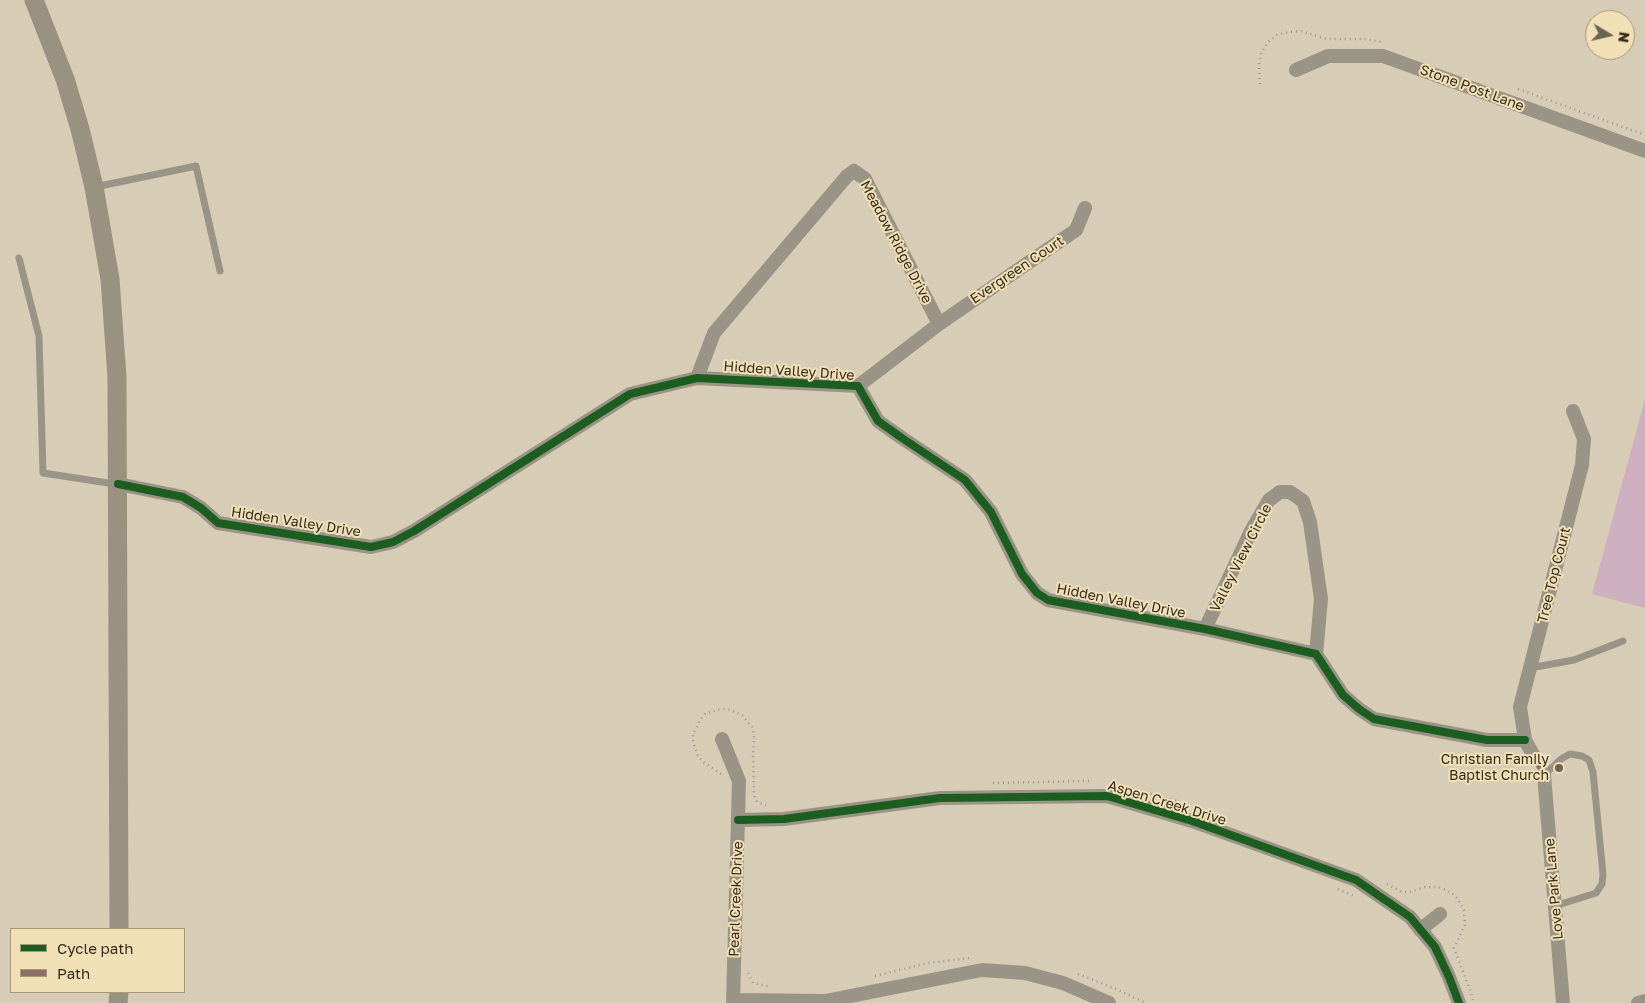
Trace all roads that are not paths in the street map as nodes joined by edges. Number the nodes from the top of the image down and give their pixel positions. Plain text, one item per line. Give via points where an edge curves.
1 (34, 0) edge
2 (1296, 70) dead end
3 (1645, 151) edge
4 (94, 187) junction
5 (1085, 208) dead end
6 (20, 258) dead end
7 (220, 271) dead end
8 (939, 324) junction
9 (697, 378) junction
10 (858, 386) junction
11 (1573, 411) dead end
12 (118, 484) junction
13 (1205, 629) junction
14 (1623, 640) dead end
15 (1316, 654) junction
16 (1530, 668) junction
17 (722, 739) dead end
18 (1525, 740) junction
19 (1535, 758) dead end
20 (1544, 775) joint
21 (738, 820) junction
22 (1555, 906) junction
23 (1440, 914) dead end
24 (119, 928) edge
25 (1420, 930) junction
26 (733, 1001) edge
27 (1645, 1001) edge
28 (1109, 1003) edge
29 (1459, 1003) edge
30 (1563, 1003) edge
31 (1638, 1003) edge

1 - 4 main road via 65,80
2 - 3 street, Stone Post Lane via 1328,56 1383,56
4 - 7 lane via 196,166
4 - 12 main road via 110,279 117,377
5 - 8 street, Evergreen Court via 1076,230
6 - 12 lane via 39,336 43,473
8 - 9 street, Meadow Ridge Drive via 865,179 854,171 714,333
8 - 10 street
9 - 10 street, Hidden Valley Drive
9 - 12 street, Hidden Valley Drive via 630,394 414,531 393,542 371,547 218,522 183,497
10 - 13 street, Hidden Valley Drive via 878,421 965,480 991,512 1022,574 1037,593 1048,600
11 - 16 street, Tree Top Court via 1584,439 1582,465
12 - 24 main road
13 - 15 street, Hidden Valley Drive
13 - 15 street, Valley View Circle via 1269,500 1280,492 1290,492 1304,501 1310,522 1321,599
14 - 16 lane via 1574,660
15 - 18 street via 1343,695 1374,718 1487,740
16 - 18 street, Tree Top Court via 1520,707
17 - 21 street, Pearl Creek Drive via 739,781
18 - 19 street
20 - 22 street, Love Park Lane
20 - 22 lane via 1570,754 1589,760 1604,874 1596,893
21 - 25 street, Aspen Creek Drive via 784,819 940,798 1107,796 1192,821 1356,880 1410,917
21 - 26 street, Pearl Creek Drive
22 - 30 street, Love Park Lane
23 - 25 street
25 - 29 street, Aspen Creek Drive via 1435,948
26 - 28 street via 825,1001 982,970 1025,973 1063,983
27 - 31 street

